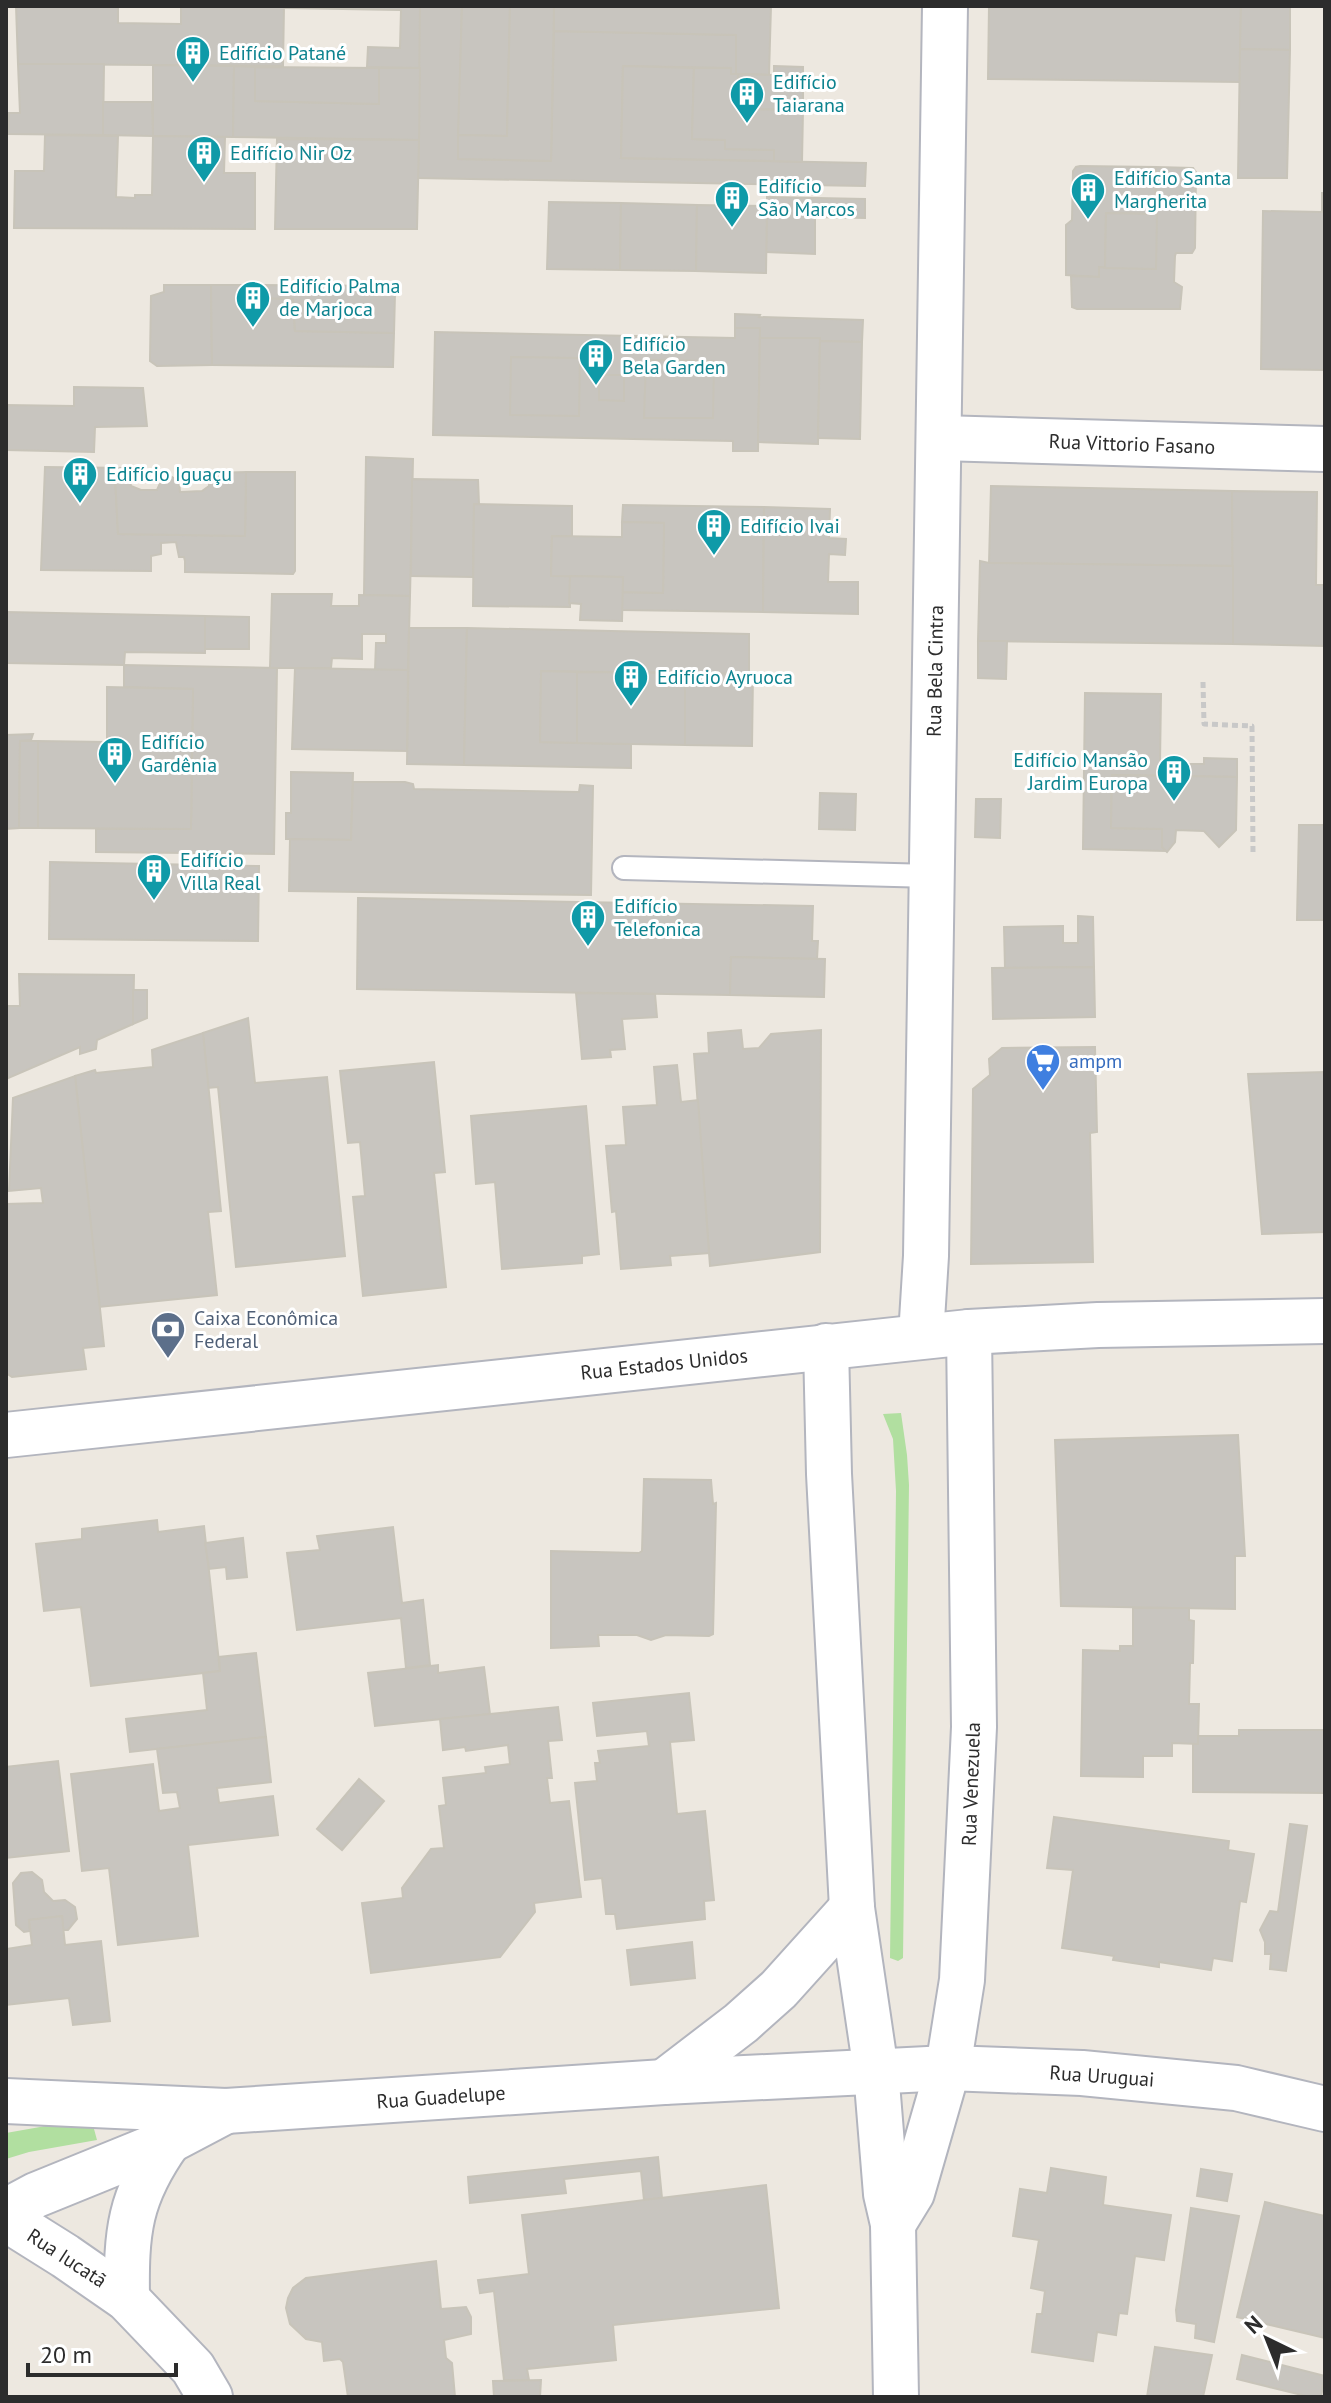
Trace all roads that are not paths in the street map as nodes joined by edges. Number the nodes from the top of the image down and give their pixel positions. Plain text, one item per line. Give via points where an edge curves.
1 (945, 6) edge
2 (940, 438) junction
3 (1325, 449) edge
4 (624, 868) dead end
5 (932, 876) junction
6 (1325, 1321) edge
7 (969, 1332) junction
8 (921, 1336) junction
9 (826, 1346) junction
10 (6, 1435) edge
11 (852, 1908) junction
12 (948, 2068) junction
13 (876, 2071) junction
14 (664, 2082) junction
15 (6, 2101) edge
16 (1325, 2109) edge
17 (226, 2111) junction
18 (169, 2141) junction
19 (6, 2211) edge
20 (6, 2219) edge
21 (893, 2224) junction
22 (127, 2299) junction
23 (210, 2397) edge
24 (896, 2397) edge

1 - 2 street, Rua Bela Cintra
2 - 3 street, Rua Vittorio Fasano
2 - 5 street, Rua Bela Cintra
4 - 5 lane
5 - 8 street, Rua Bela Cintra
6 - 7 street, Rua Estados Unidos
7 - 8 street, Rua Estados Unidos
7 - 12 street, Rua Venezuela via 974,1727 962,1980
8 - 9 street, Rua Estados Unidos
9 - 10 street, Rua Estados Unidos
9 - 11 street
11 - 13 street
11 - 14 street via 779,1989
12 - 13 street, Rua Uruguai
12 - 16 street, Rua Uruguai via 1082,2073 1236,2088
12 - 21 street, Rua Venezuela via 912,2193
13 - 14 street, Rua Guadelupe
13 - 21 street
14 - 17 street, Rua Guadelupe
15 - 17 street, Rua Guadelupe
17 - 18 street
18 - 19 street
18 - 22 street, Rua Iucatã via 131,2216
20 - 22 street, Rua Iucatã
21 - 24 street
22 - 23 street, Rua Iucatã via 193,2368

